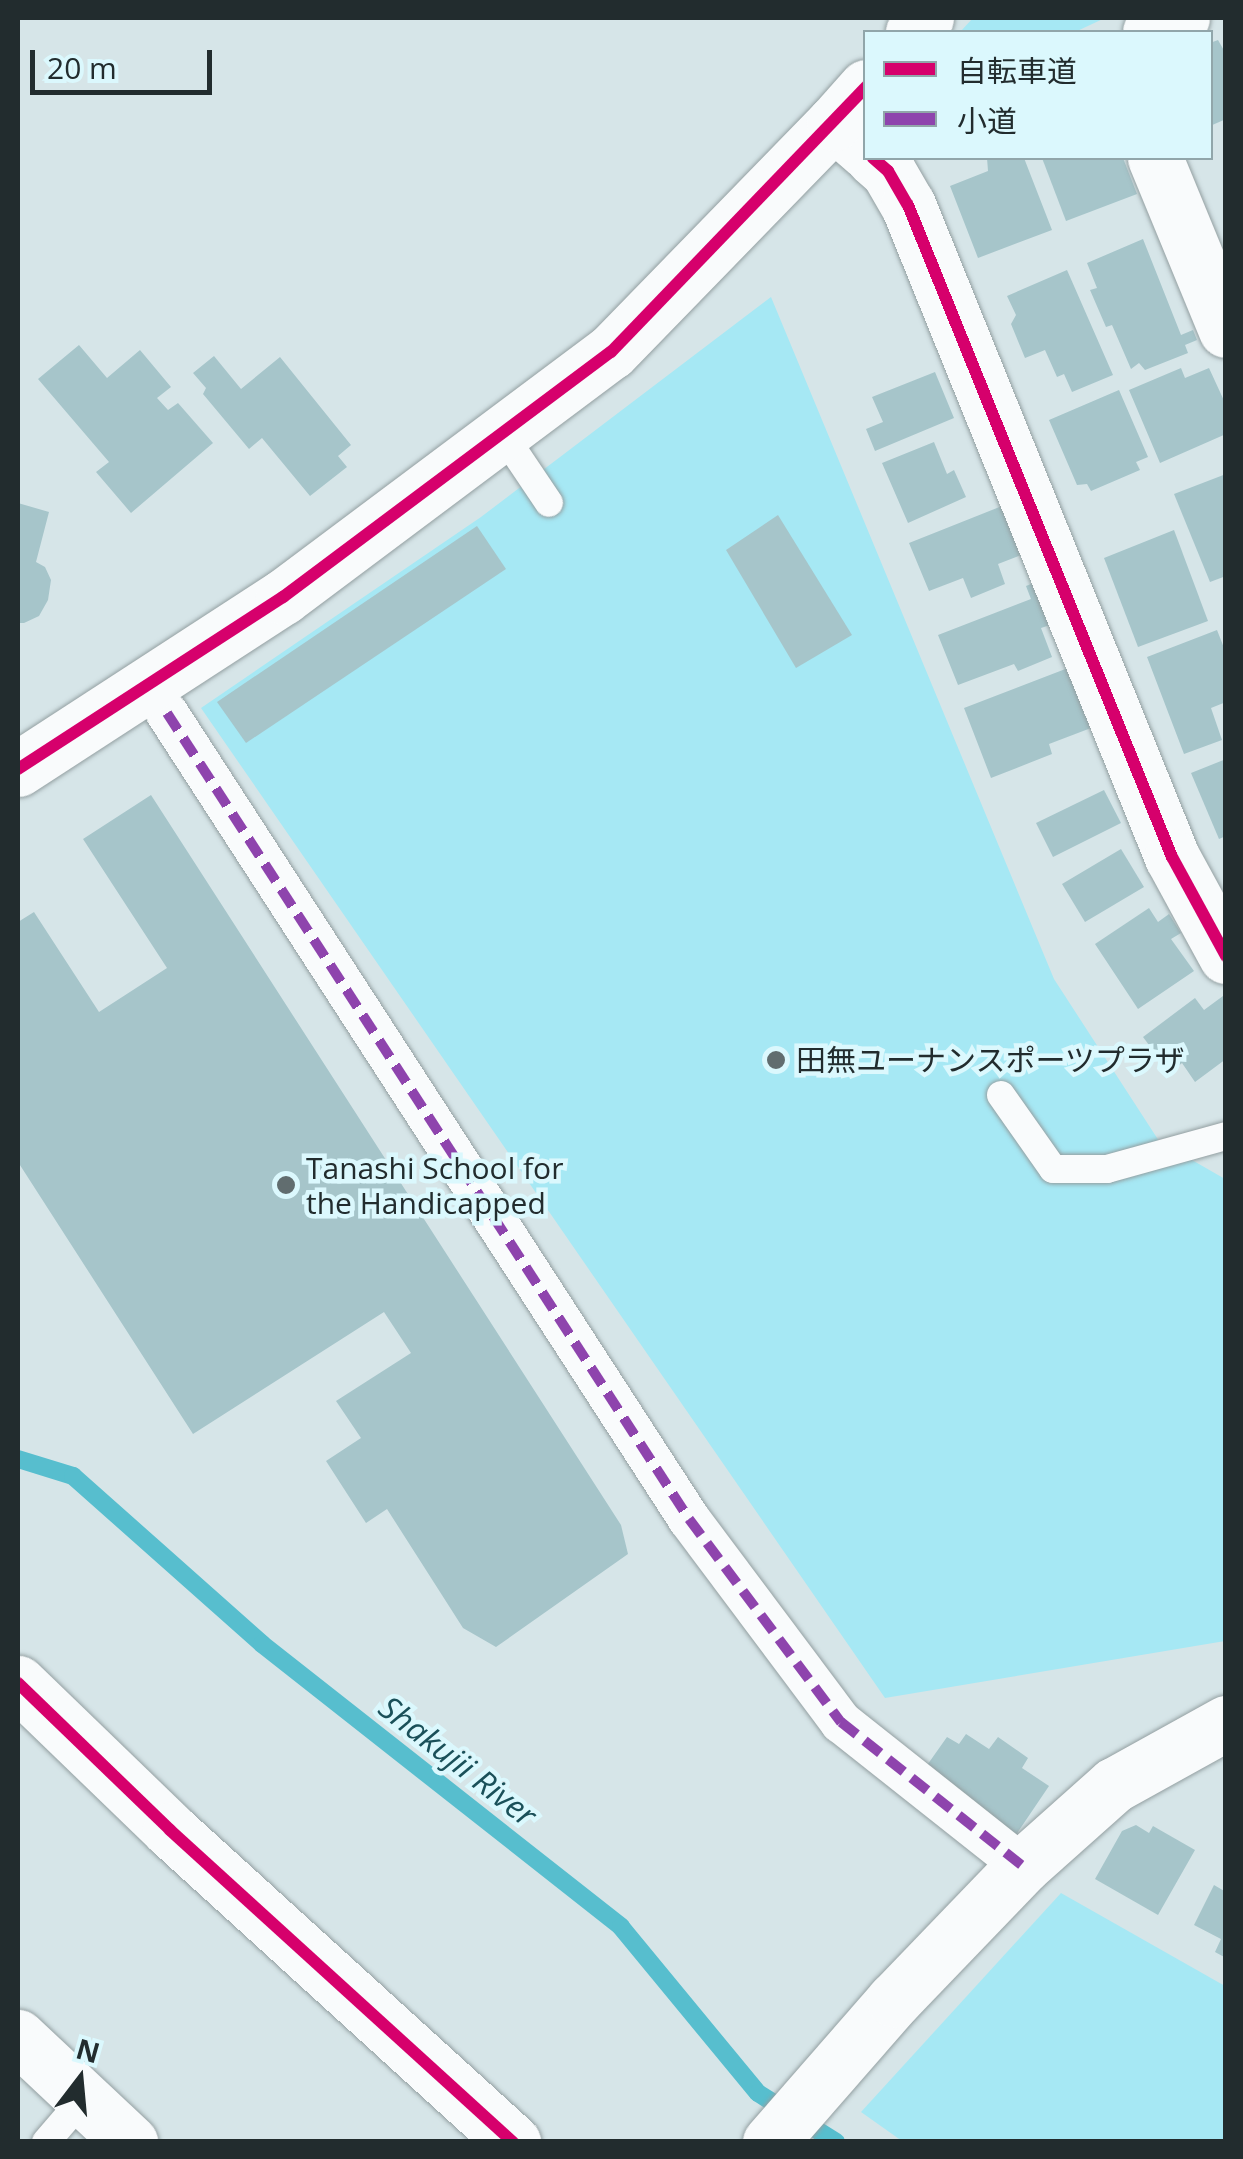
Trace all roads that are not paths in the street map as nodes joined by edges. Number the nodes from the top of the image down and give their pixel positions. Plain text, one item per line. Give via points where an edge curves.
1 (1182, 18) edge
2 (1155, 30) edge
3 (860, 130) edge
4 (881, 160) edge
5 (1156, 160) edge
6 (1226, 330) edge
7 (502, 433) junction
8 (549, 504) dead end
9 (167, 713) dead end
10 (18, 770) edge
11 (1223, 946) edge
12 (1001, 1095) dead end
13 (1226, 1136) edge
14 (18, 1683) edge
15 (1226, 1724) edge
16 (1023, 1866) junction
17 (18, 2037) edge
18 (83, 2100) junction
19 (46, 2142) edge
20 (130, 2142) edge
21 (513, 2142) edge
22 (770, 2142) edge

1 - 2 street
3 - 7 street via 611,352
4 - 11 street via 908,205 1172,857
5 - 6 street
7 - 8 lane
7 - 10 street via 282,597
9 - 16 street via 689,1518 841,1722
12 - 13 lane via 1052,1169 1107,1169
14 - 21 street
15 - 16 street via 1114,1784
16 - 22 street
17 - 18 street
18 - 19 lane
18 - 20 street

